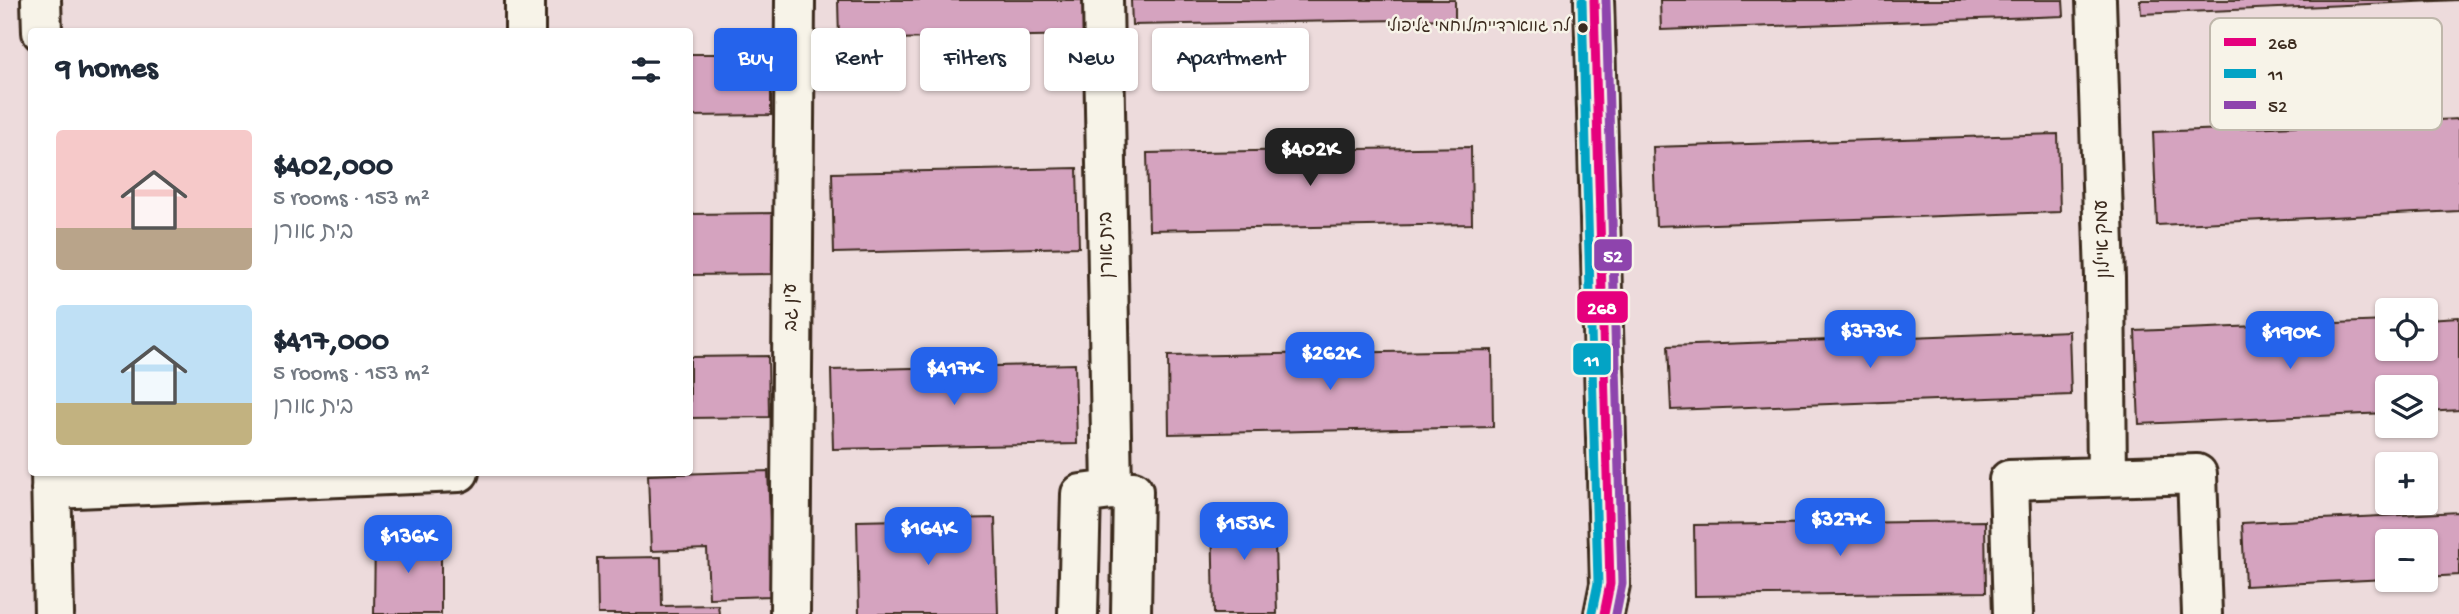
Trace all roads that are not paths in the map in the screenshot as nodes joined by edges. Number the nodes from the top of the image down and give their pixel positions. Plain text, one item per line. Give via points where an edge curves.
1 (41, 0) edge
2 (525, 0) edge
3 (795, 0) edge
4 (1103, 0) edge
5 (1594, 0) edge
6 (2096, 0) edge
7 (41, 28) edge
8 (525, 28) edge
9 (278, 476) edge
10 (2107, 477) junction
11 (51, 481) edge
12 (1112, 490) junction
13 (1613, 604) edge
14 (54, 614) edge
15 (790, 614) edge
16 (1078, 614) edge
17 (1132, 614) edge
18 (2013, 614) edge
19 (2202, 614) edge

1 - 7 street
2 - 8 street
3 - 15 street, עין גב
4 - 12 street, בית אורן
5 - 13 street
6 - 10 street, עמק איילון
9 - 11 street
10 - 18 street via 2009,481
10 - 19 street via 2197,474
11 - 14 street
12 - 16 street via 1082,494
12 - 17 street via 1133,491

